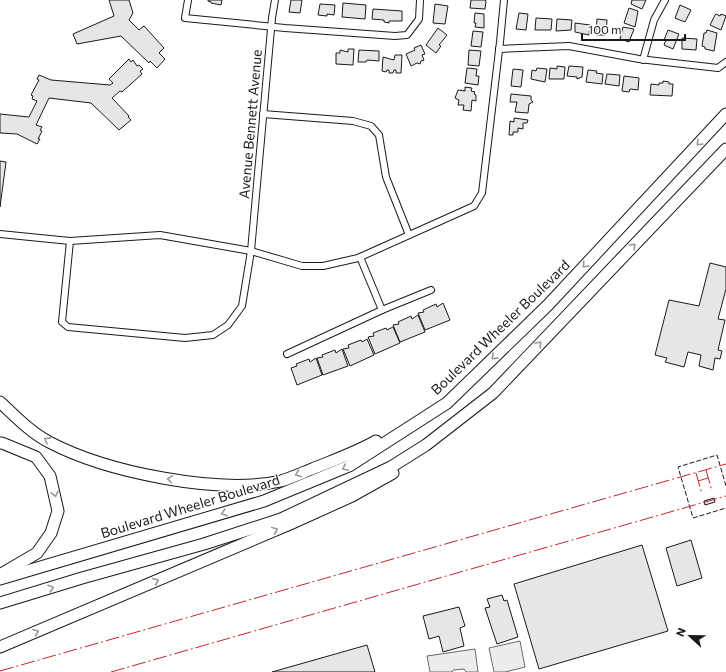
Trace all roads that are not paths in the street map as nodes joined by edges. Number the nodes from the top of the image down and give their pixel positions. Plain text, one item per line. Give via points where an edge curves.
1 (188, 0) edge
2 (275, 0) edge
3 (420, 0) edge
4 (504, 0) edge
5 (665, 0) edge
6 (271, 26) junction
7 (499, 49) junction
8 (642, 60) junction
9 (726, 62) edge
10 (263, 114) junction
11 (726, 114) edge
12 (726, 149) edge
13 (0, 234) edge
14 (409, 234) junction
15 (70, 241) junction
16 (251, 251) junction
17 (360, 257) junction
18 (431, 290) dead end
19 (382, 310) junction
20 (287, 354) dead end
21 (467, 383) junction
22 (493, 393) junction
23 (0, 402) edge
24 (0, 444) edge
25 (0, 575) edge
26 (0, 578) edge
27 (0, 603) edge
28 (0, 647) edge

1 - 6 street via 185,18
2 - 6 street, Avenue Bennett Avenue
3 - 6 street via 419,19 408,35
4 - 7 street
5 - 8 street via 654,20
6 - 10 street, Avenue Bennett Avenue
7 - 8 street via 569,46
7 - 14 street via 482,193 474,206
8 - 9 street via 718,68
10 - 14 street via 353,121 371,126 379,135 386,177
10 - 16 street, Avenue Bennett Avenue
11 -> 21 highway, Boulevard Wheeler Boulevard via 548,304
22 -> 12 highway
13 - 15 street
14 - 17 street
15 - 16 street via 160,235
15 - 16 street, Avenue Bennett Avenue via 62,322 68,327 185,338 212,335 228,325 242,306
16 - 17 street via 302,266 323,266
17 - 19 street
18 - 19 street
19 - 20 street
21 -> 23 highway via 427,411 358,451 282,481 251,485 220,486 167,478 94,460 36,434
21 -> 26 highway, Boulevard Wheeler Boulevard via 447,403 349,466 264,501
27 -> 22 highway via 281,519 391,467 426,445
28 -> 22 highway via 352,496 423,455 468,418
24 -> 25 highway via 36,457 50,476 58,511 51,533 37,553

